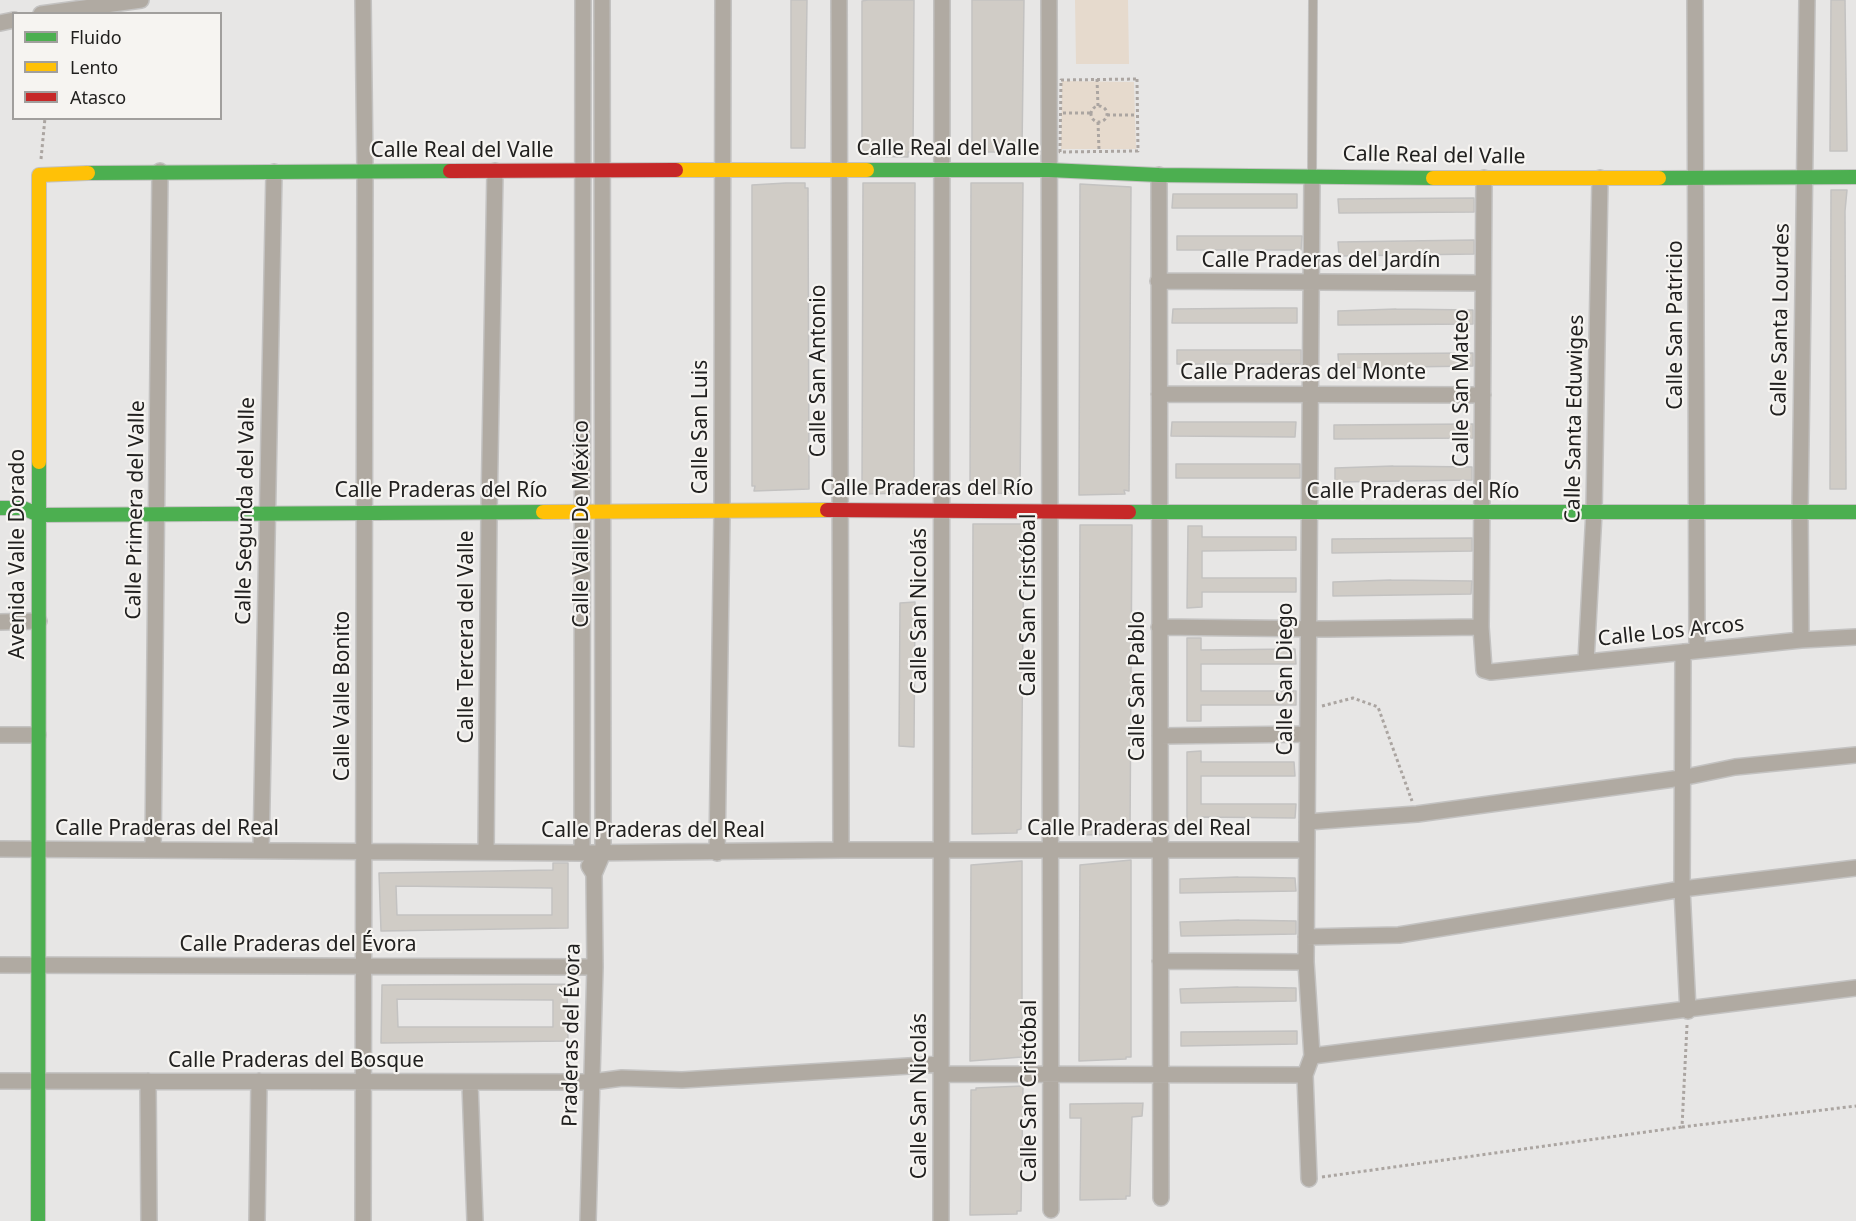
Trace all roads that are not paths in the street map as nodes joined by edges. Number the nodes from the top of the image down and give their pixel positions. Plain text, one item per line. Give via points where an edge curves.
1 (141, 0) edge
2 (363, 0) edge
3 (583, 0) edge
4 (603, 0) edge
5 (723, 0) edge
6 (839, 0) edge
7 (942, 0) edge
8 (1049, 0) edge
9 (1313, 0) edge
10 (1695, 0) edge
11 (1807, 0) edge
12 (55, 12) edge
13 (840, 170) junction
14 (941, 170) junction
15 (1049, 170) junction
16 (160, 171) junction
17 (495, 171) junction
18 (723, 171) junction
19 (274, 172) junction
20 (365, 172) junction
21 (584, 172) junction
22 (603, 172) junction
23 (39, 175) joint
24 (1159, 175) junction
25 (1312, 176) junction
26 (1803, 177) junction
27 (1856, 177) edge
28 (1484, 178) junction
29 (1600, 178) junction
30 (1697, 178) junction
31 (1158, 281) junction
32 (1310, 281) junction
33 (1483, 283) junction
34 (1159, 394) junction
35 (1309, 394) junction
36 (1483, 395) junction
37 (0, 508) edge
38 (840, 510) junction
39 (941, 510) junction
40 (1050, 510) junction
41 (1159, 510) junction
42 (583, 511) junction
43 (603, 511) junction
44 (489, 512) junction
45 (722, 512) junction
46 (1482, 512) junction
47 (1594, 512) junction
48 (1697, 512) junction
49 (1800, 512) junction
50 (1856, 512) edge
51 (365, 513) junction
52 (157, 514) junction
53 (267, 514) junction
54 (1307, 514) junction
55 (39, 515) junction
56 (39, 621) junction
57 (0, 622) edge
58 (1159, 627) junction
59 (1481, 627) junction
60 (1307, 628) junction
61 (1856, 637) edge
62 (1801, 640) junction
63 (1690, 651) junction
64 (1586, 661) junction
65 (1487, 671) joint
66 (1307, 734) junction
67 (0, 735) edge
68 (38, 735) junction
69 (1160, 735) junction
70 (1856, 755) edge
71 (1681, 778) junction
72 (1306, 822) junction
73 (0, 849) edge
74 (38, 849) junction
75 (153, 850) junction
76 (841, 850) junction
77 (941, 850) junction
78 (1050, 850) junction
79 (1160, 850) junction
80 (1306, 850) junction
81 (261, 851) junction
82 (364, 852) junction
83 (486, 852) junction
84 (582, 853) junction
85 (603, 853) junction
86 (717, 853) junction
87 (1856, 868) edge
88 (594, 874) junction
89 (1683, 889) junction
90 (1306, 937) junction
91 (1160, 961) junction
92 (1306, 962) junction
93 (0, 965) edge
94 (38, 965) junction
95 (364, 966) junction
96 (595, 967) junction
97 (1856, 988) edge
98 (1688, 1011) junction
99 (1312, 1056) junction
100 (941, 1069) junction
101 (1051, 1074) junction
102 (1160, 1075) junction
103 (1305, 1075) junction
104 (0, 1081) edge
105 (37, 1081) junction
106 (148, 1081) junction
107 (259, 1081) junction
108 (364, 1082) junction
109 (592, 1082) junction
110 (470, 1083) junction
111 (1309, 1179) road end
112 (1161, 1198) dead end
113 (1051, 1210) dead end
114 (38, 1221) edge
115 (149, 1221) edge
116 (257, 1221) edge
117 (363, 1221) edge
118 (475, 1221) edge
119 (588, 1221) edge
120 (941, 1221) edge

1 - 12 street
2 - 20 street, Calle Valle Bonito
3 - 21 street, Calle Valle De México
4 - 22 street, Calle Valle De México
5 - 18 street, Calle San Luis
6 - 13 street, Calle San Antonio
7 - 14 street, Calle San Nicolás
8 - 15 street, Calle San Cristóbal
9 - 25 lane
10 - 30 street, Calle San Patricio
11 - 26 street, Calle Santa Lourdes
13 - 14 street, Calle Real del Valle
13 - 18 street, Calle Real del Valle
13 - 38 street, Calle San Antonio
14 - 15 street, Calle Real del Valle
14 - 39 street, Calle San Nicolás
15 - 24 street, Calle Real del Valle
15 - 40 street, Calle San Cristóbal
16 - 19 street, Calle Real del Valle
16 - 23 street, Calle Real del Valle
16 - 52 street, Calle Primera del Valle
17 - 20 street, Calle Real del Valle
17 - 21 street, Calle Real del Valle
17 - 44 street, Calle Tercera del Valle
18 - 22 street, Calle Real del Valle
18 - 45 street, Calle San Luis
19 - 20 street, Calle Real del Valle
19 - 53 street, Calle Segunda del Valle
20 - 51 street, Calle Valle Bonito
21 - 22 street, Calle Real del Valle
21 - 42 street, Calle Valle De México
22 - 43 street, Calle Valle De México
23 - 55 street, Avenida Valle Dorado
24 - 25 street, Calle Real del Valle
24 - 31 street, Calle San Pablo
25 - 28 street, Calle Real del Valle
25 - 32 street, Calle San Diego
26 - 27 street, Calle Real del Valle
26 - 30 street, Calle Real del Valle
26 - 49 street, Calle Santa Lourdes
28 - 29 street, Calle Real del Valle
28 - 33 street, Calle San Mateo
29 - 30 street, Calle Real del Valle
29 - 47 street, Calle Santa Eduwiges
30 - 48 street, Calle San Patricio
31 - 32 street, Calle Praderas del Jardín
31 - 34 street, Calle San Pablo
32 - 33 street, Calle Praderas del Jardín
32 - 35 street, Calle San Diego
33 - 36 street, Calle San Mateo
34 - 35 street, Calle Praderas del Monte
34 - 41 street, Calle San Pablo
35 - 36 street, Calle Praderas del Monte
35 - 54 street, Calle San Diego
36 - 46 street, Calle San Mateo
37 - 55 street, Calle Praderas del Río via 23,508
38 - 39 street, Calle Praderas del Río
38 - 45 street, Calle Praderas del Río
38 - 76 street, Calle San Antonio
39 - 40 street, Calle Praderas del Río
39 - 77 street, Calle San Nicolás
40 - 41 street, Calle Praderas del Río
40 - 78 street, Calle San Cristóbal
41 - 54 street, Calle Praderas del Río
41 - 58 street, Calle San Pablo
42 - 43 street, Calle Praderas del Río
42 - 44 street, Calle Praderas del Río
42 - 84 street, Calle Valle De México
43 - 45 street, Calle Praderas del Río
43 - 85 street, Calle Valle De México
44 - 51 street, Calle Praderas del Río
44 - 83 street, Calle Tercera del Valle
45 - 86 street, Calle San Luis
46 - 47 street, Calle Praderas del Río
46 - 54 street, Calle Praderas del Río
46 - 59 street, Calle San Mateo
47 - 48 street, Calle Praderas del Río
47 - 64 street, Calle Santa Eduwiges
48 - 49 street, Calle Praderas del Río
48 - 63 street, Calle San Patricio
49 - 50 street, Calle Praderas del Río
49 - 62 street, Calle Santa Lourdes
51 - 53 street, Calle Praderas del Río
51 - 82 street, Calle Valle Bonito
52 - 53 street, Calle Praderas del Río
52 - 55 street, Calle Praderas del Río
52 - 75 street, Calle Primera del Valle
53 - 81 street, Calle Segunda del Valle
54 - 60 street, Calle San Diego
55 - 56 street, Avenida Valle Dorado
56 - 57 street
56 - 68 street, Avenida Valle Dorado
58 - 60 street
58 - 69 street, Calle San Pablo
59 - 60 street
59 - 65 street, Calle San Mateo
60 - 66 street, Calle San Diego
61 - 62 street, Calle Los Arcos
62 - 63 street, Calle Los Arcos
63 - 64 street, Calle Los Arcos
63 - 71 street, Calle San Patricio
64 - 65 street, Calle Los Arcos
66 - 69 street
66 - 72 street, Calle San Diego
67 - 68 street
68 - 74 street, Avenida Valle Dorado
69 - 79 street, Calle San Pablo
70 - 71 street via 1735,767
71 - 72 street via 1417,814
71 - 89 street, Calle San Patricio
72 - 80 street, Calle San Diego
73 - 74 street, Calle Praderas del Real
74 - 75 street, Calle Praderas del Real
74 - 94 street, Avenida Valle Dorado
75 - 81 street, Calle Praderas del Real
76 - 77 street, Calle Praderas del Real
76 - 86 street, Calle Praderas del Real
77 - 78 street, Calle Praderas del Real
77 - 100 street, Calle San Nicolás
78 - 79 street, Calle Praderas del Real
78 - 101 street, Calle San Cristóbal
79 - 80 street, Calle Praderas del Real
79 - 91 street, Calle San Pablo
80 - 90 street, Calle San Diego
81 - 82 street, Calle Praderas del Real
82 - 83 street, Calle Praderas del Real
82 - 95 street, Calle Valle Bonito
83 - 84 street, Calle Praderas del Real
84 - 85 street, Calle Praderas del Real
84 - 88 street, Praderas del Évora
85 - 86 street, Calle Praderas del Real
85 - 88 street, Calle Valle De México
87 - 89 street
88 - 96 street, Praderas del Évora
89 - 90 street via 1399,935
89 - 98 street, Calle San Patricio
90 - 92 street, Calle San Diego
91 - 92 street
91 - 102 street, Calle San Pablo
92 - 99 street, Calle San Diego
93 - 94 street, Calle Praderas del Évora
94 - 95 street, Calle Praderas del Évora
94 - 105 street, Avenida Valle Dorado
95 - 96 street, Calle Praderas del Évora
95 - 108 street, Calle Valle Bonito
96 - 109 street, Praderas del Évora
97 - 98 street
98 - 99 street
99 - 103 street, Calle San Diego
100 - 101 street
100 - 109 street, Calle Praderas del Bosque
100 - 120 street, Calle San Nicolás
101 - 102 street
101 - 113 street, Calle San Cristóbal
102 - 103 street
102 - 112 street, Calle San Pablo
103 - 111 street, Calle San Diego
104 - 105 street, Calle Praderas del Bosque
105 - 106 street, Calle Praderas del Bosque
105 - 114 street, Avenida Valle Dorado
106 - 107 street, Calle Praderas del Bosque
106 - 115 street
107 - 108 street, Calle Praderas del Bosque
107 - 116 street
108 - 110 street, Calle Praderas del Bosque
108 - 117 street, Calle Valle Bonito
109 - 110 street, Calle Praderas del Bosque
109 - 119 street, Praderas del Évora
110 - 118 street

